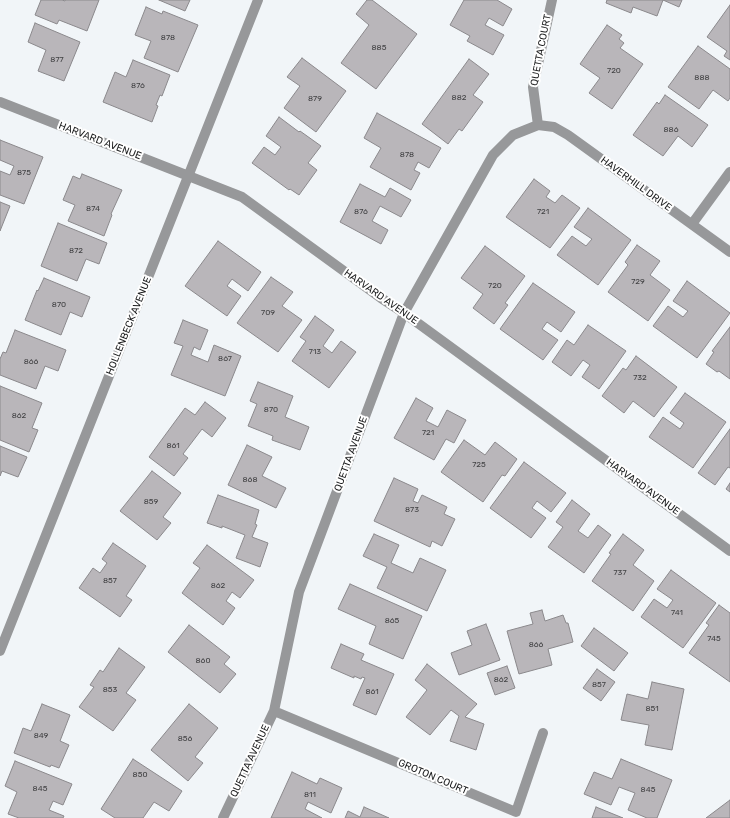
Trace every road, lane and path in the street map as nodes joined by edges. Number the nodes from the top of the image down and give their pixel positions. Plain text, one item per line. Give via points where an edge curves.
1 (258, 0) edge
2 (552, 0) edge
3 (0, 102) edge
4 (538, 125) junction
5 (730, 172) edge
6 (188, 176) junction
7 (692, 224) junction
8 (730, 252) edge
9 (404, 313) junction
10 (730, 551) edge
11 (0, 651) edge
12 (274, 711) junction
13 (543, 733) dead end
14 (223, 818) edge

1 - 6 street, HOLLENBECK AVENUE
2 - 4 street, QUETTA COURT via 533,87
3 - 6 street, HARVARD AVENUE
4 - 7 street, HAVERHILL DRIVE via 554,127 568,135
4 - 9 street, QUETTA AVENUE via 513,135 493,155
5 - 7 street
6 - 9 street, HARVARD AVENUE via 242,197
6 - 11 street, HOLLENBECK AVENUE
7 - 8 street, HAVERHILL DRIVE
9 - 10 street, HARVARD AVENUE
9 - 12 street, QUETTA AVENUE via 299,592
12 - 13 street, GROTON COURT via 516,812
12 - 14 street, QUETTA AVENUE

